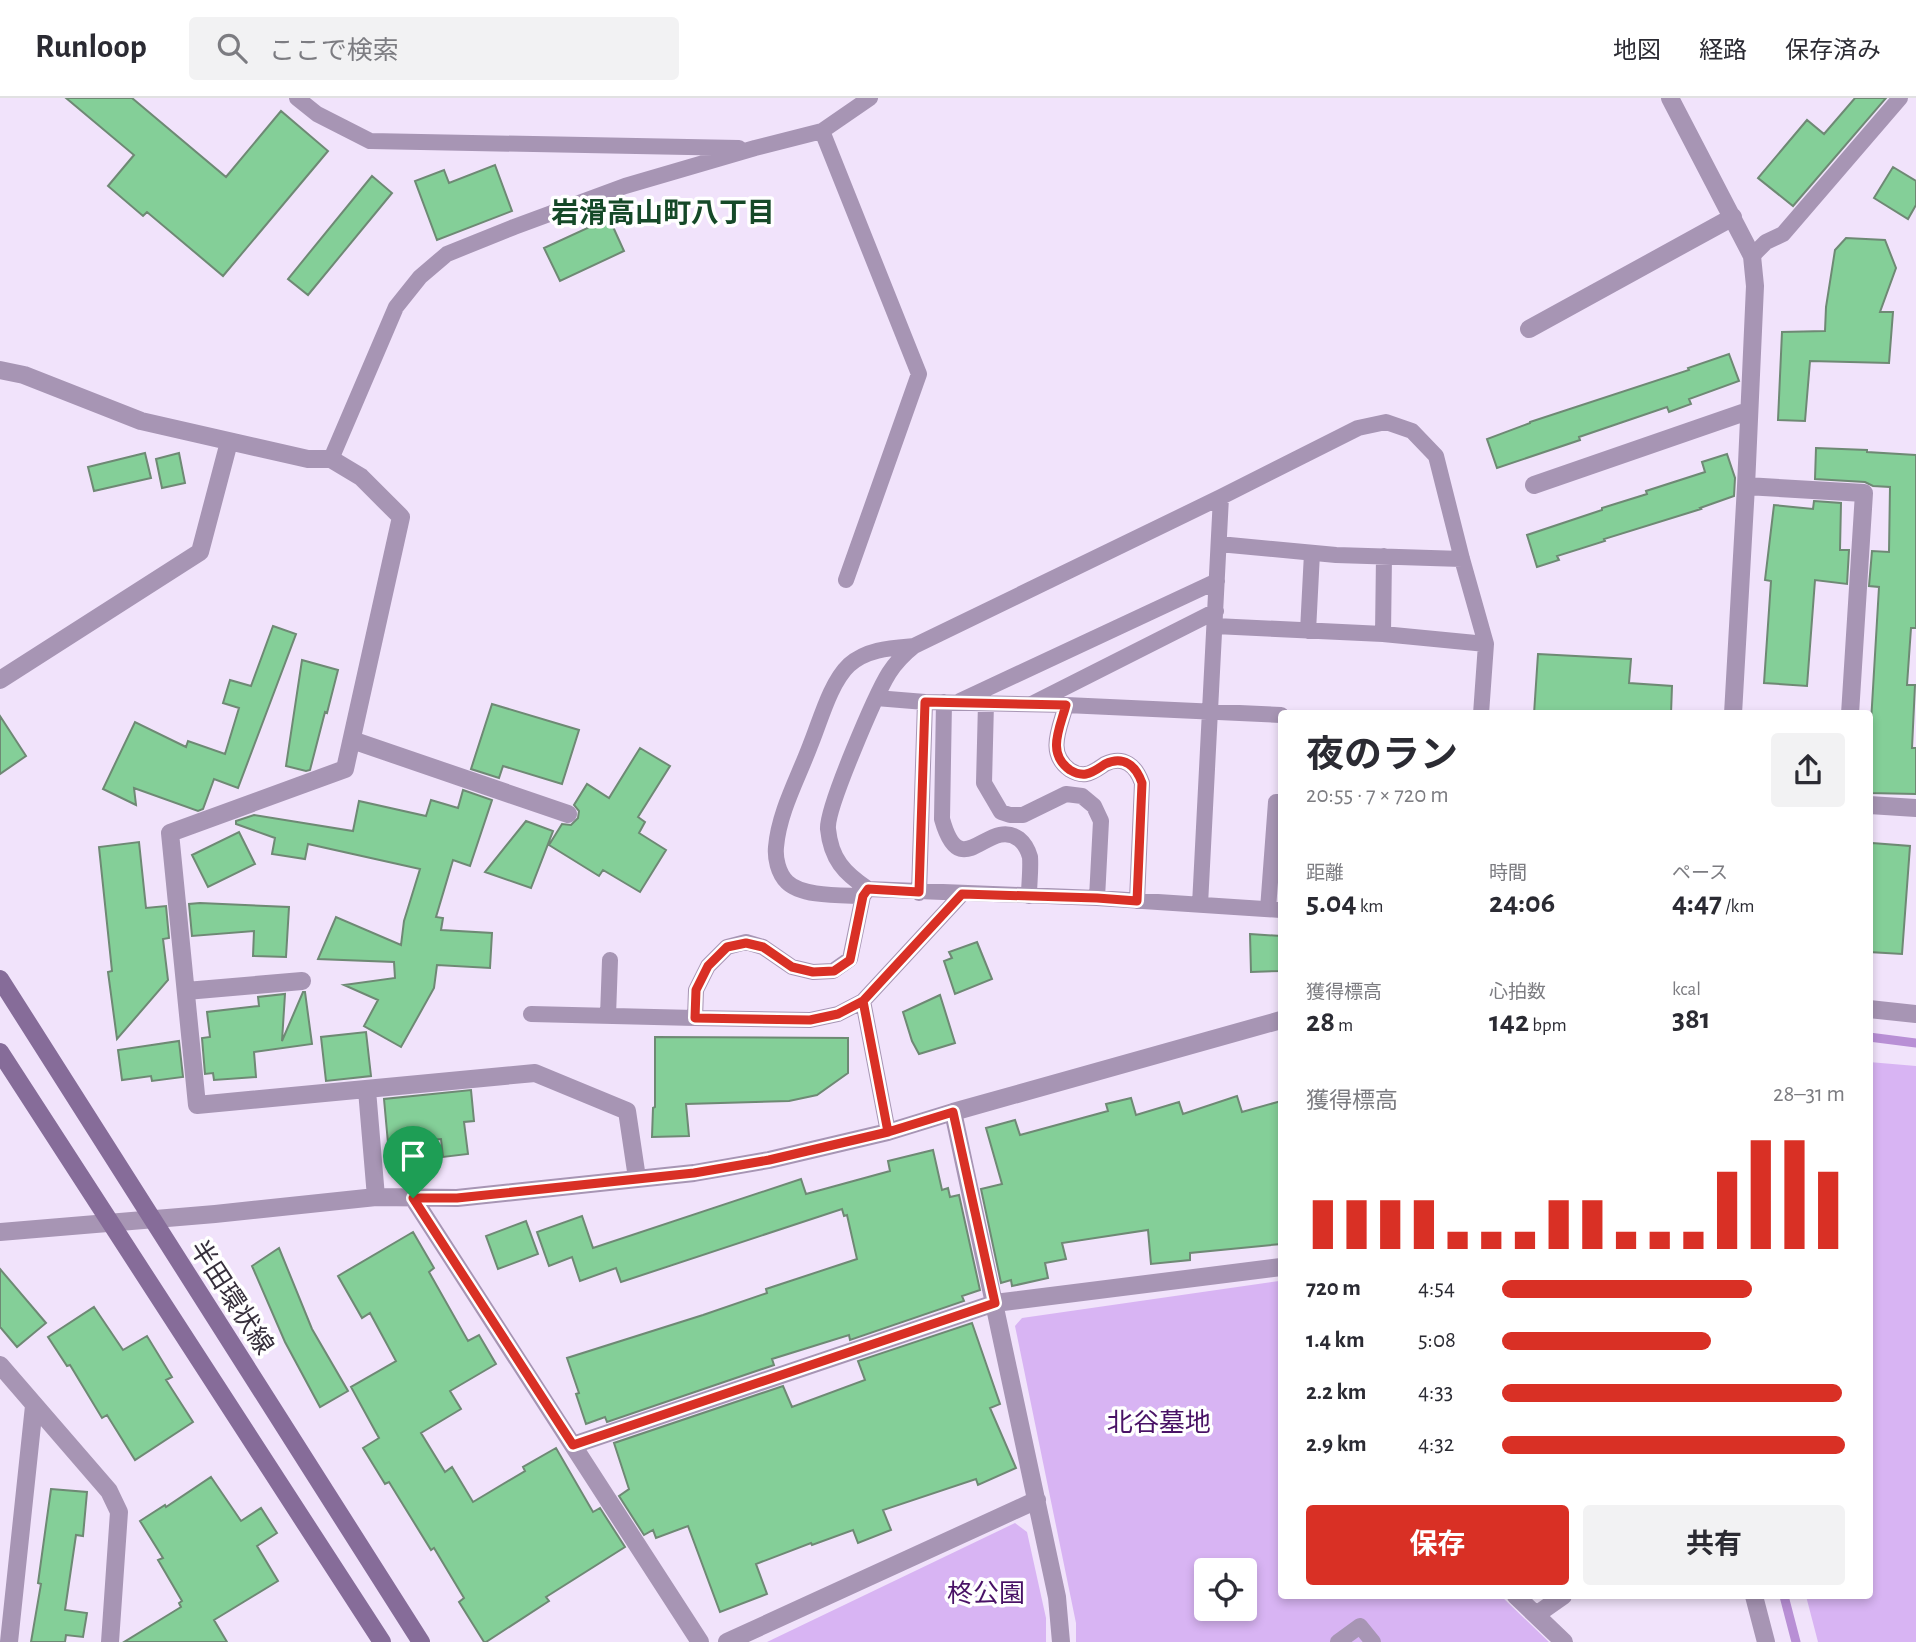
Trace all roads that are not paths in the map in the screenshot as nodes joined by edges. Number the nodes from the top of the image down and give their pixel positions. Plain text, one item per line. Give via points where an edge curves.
1 (297, 98) edge
2 (870, 98) edge
3 (1670, 98) edge
4 (1900, 98) edge
5 (822, 131) junction
6 (755, 148) junction
7 (1733, 217) junction
8 (1752, 256) junction
9 (1529, 329) dead end
10 (0, 370) edge
11 (1748, 411) junction
12 (229, 442) junction
13 (331, 459) junction
14 (1534, 485) dead end
15 (1746, 486) junction
16 (1221, 497) junction
17 (1219, 544) junction
18 (1312, 553) junction
19 (1384, 556) junction
20 (1462, 559) junction
21 (846, 580) dead end
22 (1217, 581) junction
23 (1215, 619) junction
24 (1308, 631) junction
25 (1383, 634) junction
26 (1486, 644) junction
27 (914, 646) junction
28 (4, 672) edge
29 (876, 698) junction
30 (925, 702) junction
31 (950, 702) junction
32 (986, 703) junction
33 (1030, 705) junction
34 (1066, 705) junction
35 (1481, 710) edge
36 (1733, 710) edge
37 (1850, 710) edge
38 (1211, 712) junction
39 (1278, 715) edge
40 (352, 740) junction
41 (1278, 802) edge
42 (1873, 805) edge
43 (1916, 808) edge
44 (568, 814) dead end
45 (919, 892) junction
46 (866, 893) junction
47 (962, 894) junction
48 (1029, 896) junction
49 (1097, 898) junction
50 (1137, 901) junction
51 (1200, 905) junction
52 (1274, 909) edge
53 (610, 960) dead end
54 (0, 979) edge
55 (302, 981) dead end
56 (186, 991) junction
57 (863, 1001) junction
58 (1873, 1009) edge
59 (531, 1014) dead end
60 (1916, 1014) edge
61 (608, 1016) junction
62 (695, 1018) junction
63 (1278, 1021) edge
64 (0, 1052) edge
65 (367, 1090) junction
66 (953, 1112) junction
67 (888, 1132) junction
68 (637, 1178) junction
69 (376, 1197) junction
70 (413, 1198) junction
71 (151, 1219) junction
72 (110, 1222) junction
73 (0, 1232) edge
74 (1278, 1267) edge
75 (995, 1303) junction
76 (0, 1365) edge
77 (34, 1406) junction
78 (573, 1445) junction
79 (1037, 1500) junction
80 (1519, 1599) edge
81 (1559, 1599) edge
82 (1755, 1599) edge
83 (1536, 1615) junction
84 (9, 1642) edge
85 (110, 1642) edge
86 (382, 1642) edge
87 (421, 1642) edge
88 (700, 1642) edge
89 (727, 1642) edge
90 (1061, 1642) edge
91 (1338, 1642) edge
92 (1373, 1642) edge
93 (1564, 1642) edge
94 (1766, 1642) edge

1 - 6 lane via 317,114 370,141
2 - 5 lane
3 - 7 street
4 - 8 lane via 1783,234
5 - 6 lane
5 - 21 lane via 919,374
6 - 13 lane via 625,186 447,254 420,276 396,307
7 - 8 street
7 - 9 street
8 - 11 street via 1755,286
10 - 12 street via 141,421
11 - 14 street
11 - 15 street
12 - 13 street via 308,459
12 - 28 street via 200,552
13 - 40 street via 361,477 401,517
15 - 36 street
15 - 37 street via 1864,493
16 - 17 lane
16 - 20 lane via 1358,428 1386,422 1412,431 1436,456
16 - 27 lane
17 - 18 lane
17 - 22 lane
18 - 19 lane
18 - 24 lane
19 - 20 lane
19 - 25 lane
20 - 26 lane
22 - 23 lane
22 - 31 lane
23 - 24 lane
23 - 33 lane
23 - 38 lane
24 - 25 lane
25 - 26 lane
26 - 35 lane
27 - 29 lane via 887,675
27 - 46 lane via 862,655 847,667 833,689 781,820 776,849 785,880 796,889 821,894
29 - 30 lane
29 - 46 lane via 838,789 828,826 834,854
30 - 31 lane
30 - 45 lane
31 - 32 lane
31 - 48 lane via 942,819 947,834 963,850 976,848 999,833 1013,834 1024,842 1030,856
32 - 33 lane
32 - 49 lane via 984,783 1001,812 1023,815 1066,794 1082,796 1094,806 1101,821
33 - 34 lane
34 - 38 lane
34 - 50 lane via 1056,738 1062,764 1084,775 1116,761 1128,762 1142,783
38 - 39 lane
38 - 51 lane
40 - 44 street
40 - 56 street via 345,769 170,833
41 - 52 lane
42 - 43 street
45 - 46 lane
45 - 47 lane
46 - 62 lane via 850,960 834,971 813,972 792,967 763,947 746,943 727,947 708,966 696,990
47 - 48 lane
47 - 57 lane
48 - 49 lane
49 - 50 lane
50 - 51 lane
51 - 52 lane
53 - 61 lane
54 - 71 main road, 半田環状線
55 - 56 street
56 - 65 street via 197,1105
57 - 62 lane via 838,1014 810,1020
57 - 67 lane
58 - 60 street
59 - 61 lane
61 - 62 lane
63 - 66 street
64 - 72 main road
65 - 68 street via 535,1073 627,1111
65 - 69 street
66 - 67 street
66 - 75 street
67 - 68 street via 769,1160
68 - 70 street via 457,1198
69 - 70 street
69 - 71 street
70 - 78 street
71 - 72 street
71 - 87 main road, 半田環状線
72 - 73 street
72 - 86 main road
74 - 75 street
75 - 78 street
75 - 79 street
76 - 77 street
77 - 84 street
77 - 85 street via 109,1491 120,1512
78 - 88 street
79 - 89 street
79 - 90 street
80 - 83 street
81 - 83 street
82 - 94 street
83 - 93 street
91 - 92 lane via 1360,1626

